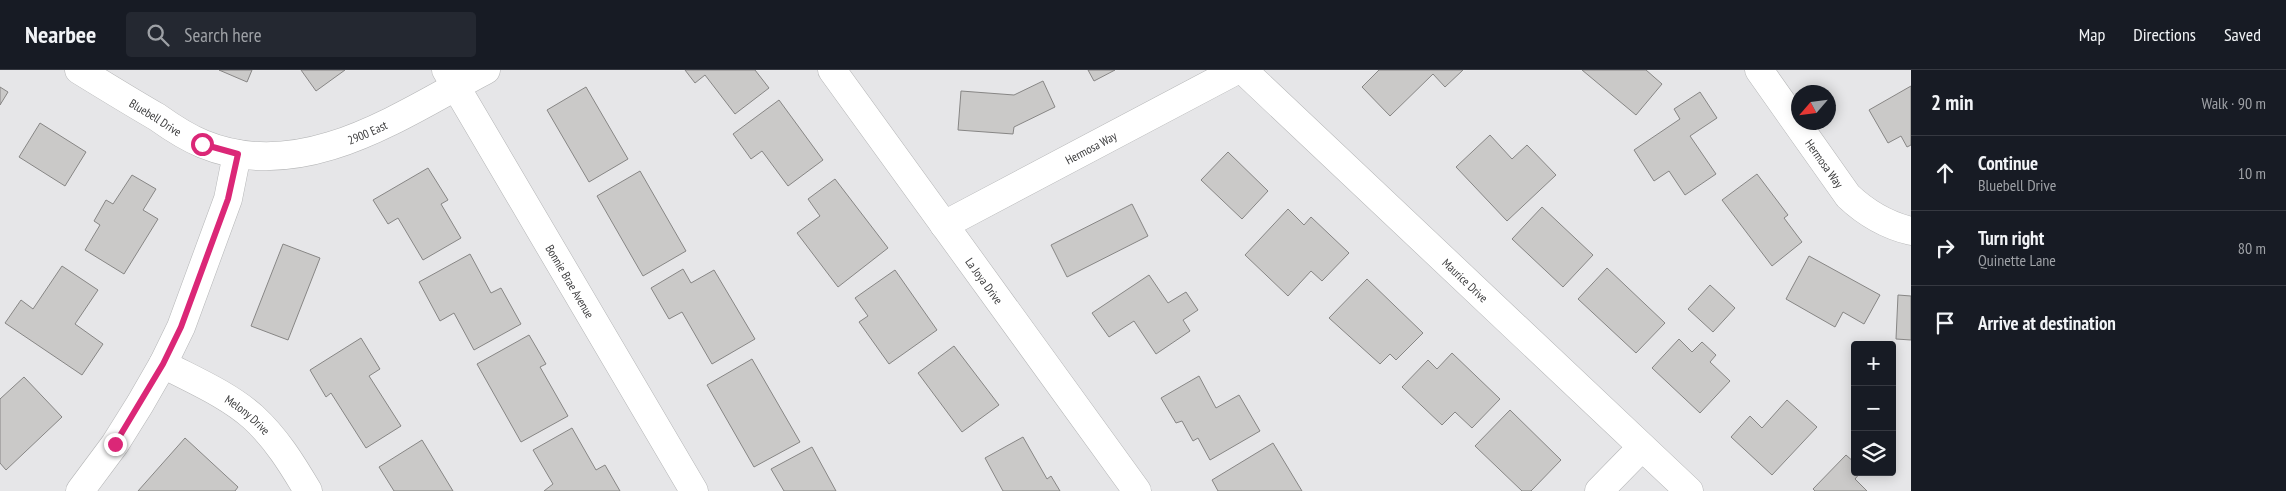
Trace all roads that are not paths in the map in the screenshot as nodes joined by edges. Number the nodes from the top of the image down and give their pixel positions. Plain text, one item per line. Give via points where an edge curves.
1 (78, 70) edge
2 (486, 70) edge
3 (832, 70) edge
4 (1237, 70) edge
5 (1243, 70) edge
6 (1758, 70) edge
7 (451, 78) edge
8 (238, 154) junction
9 (944, 225) junction
10 (1911, 231) edge
11 (163, 364) junction
12 (1642, 447) junction
13 (80, 491) edge
14 (308, 491) edge
15 (694, 491) edge
16 (1138, 491) edge
17 (1600, 491) edge
18 (1689, 491) edge

1 - 8 street, Bluebell Drive via 202,144
2 - 7 street, 2900 East
3 - 9 street, La Joya Drive
4 - 9 street, Hermosa Way
5 - 12 street, Maurice Drive
6 - 10 street, Hermosa Way via 1848,196 1877,219
7 - 8 street, 2900 East via 361,136 297,155 276,158
7 - 15 street, Bonnie Brae Avenue
8 - 11 street via 228,199 181,327
9 - 16 street, La Joya Drive
11 - 13 street via 115,444
11 - 14 street, Melony Drive via 211,389 252,417 282,449
12 - 17 street
12 - 18 street, Maurice Drive

